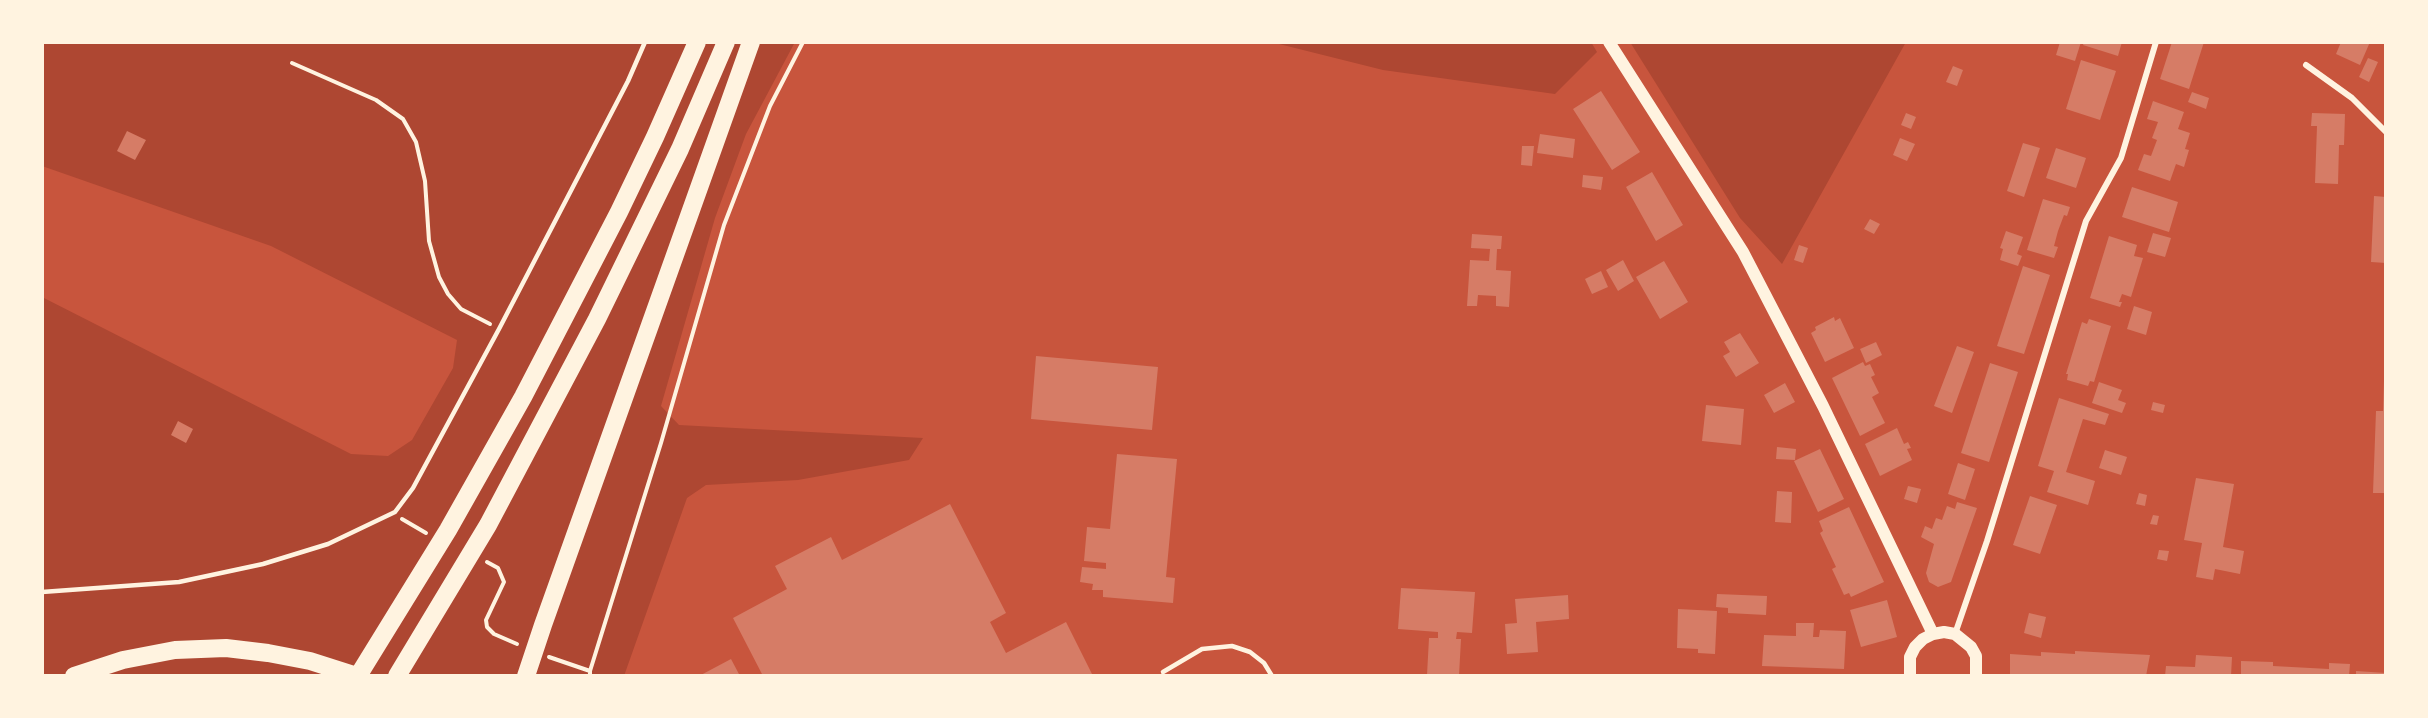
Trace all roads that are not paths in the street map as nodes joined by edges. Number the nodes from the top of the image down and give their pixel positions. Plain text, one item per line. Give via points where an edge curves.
1 (645, 42) edge
2 (697, 42) edge
3 (726, 42) edge
4 (751, 42) edge
5 (1609, 42) edge
6 (2156, 42) edge
7 (2306, 65) dead end
8 (2386, 132) edge
9 (42, 592) edge
10 (1933, 634) junction
11 (1955, 634) junction
12 (1163, 672) dead end
13 (74, 676) edge
14 (358, 676) edge
15 (397, 676) edge
16 (526, 676) edge
17 (1272, 676) edge
18 (1910, 676) edge
19 (1976, 676) edge

1 - 9 lane via 499,329 413,488 395,512 328,544 263,564 179,582
2 - 14 highway via 655,137 523,397 438,548
3 - 15 highway via 680,149 597,319 465,566
4 - 16 highway
5 - 10 main road via 1743,252
6 - 11 street via 2121,158 2086,221 1988,541
7 - 8 street via 2352,98
10 - 11 main road
10 - 18 main road via 1915,647 1910,657
11 - 19 main road via 1976,656
12 - 17 lane via 1202,649 1232,646 1250,652
13 - 14 highway via 123,660 175,650 226,648 310,661

